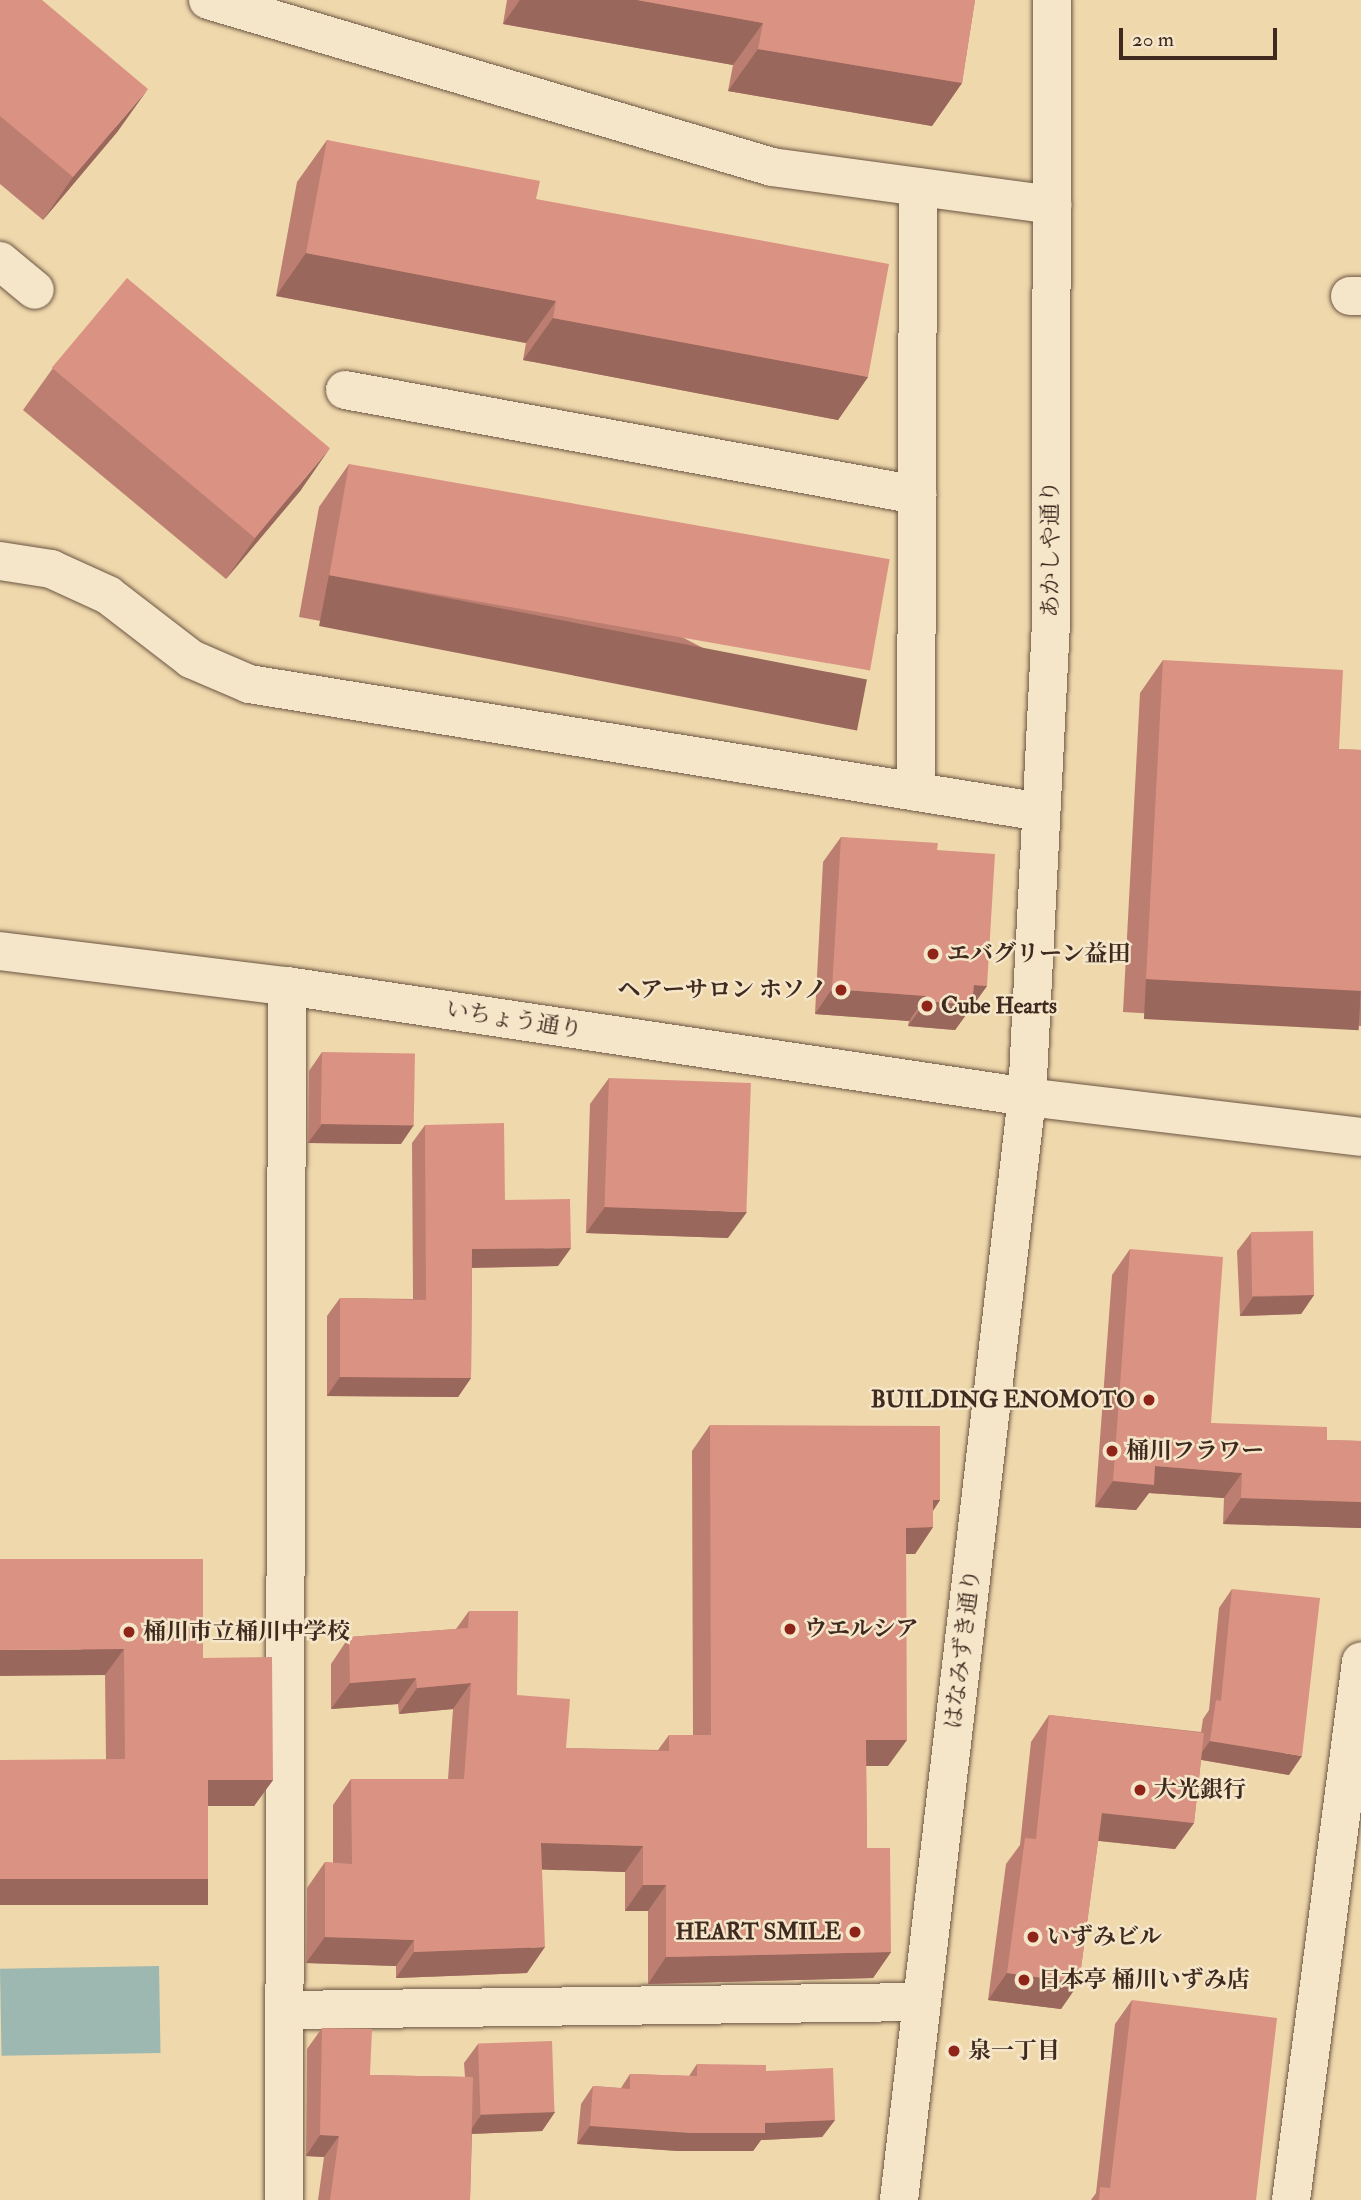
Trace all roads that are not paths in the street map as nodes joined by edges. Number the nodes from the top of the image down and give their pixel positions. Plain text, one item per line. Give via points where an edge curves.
1 (208, 0) edge
2 (1052, 0) edge
3 (918, 187) junction
4 (1052, 205) junction
5 (0, 261) edge
6 (35, 290) dead end
7 (345, 390) dead end
8 (917, 495) junction
9 (0, 561) edge
10 (916, 792) junction
11 (1041, 812) junction
12 (0, 951) edge
13 (287, 986) junction
14 (1027, 1097) junction
15 (1361, 1137) edge
16 (1361, 1662) edge
17 (921, 2002) junction
18 (284, 2010) junction
19 (284, 2200) edge
20 (899, 2200) edge
21 (1291, 2200) edge

1 - 3 street via 772,167
2 - 4 street, あかしや通り
3 - 4 street
3 - 8 street
4 - 11 street, あかしや通り via 1051,620
5 - 6 street
7 - 8 street
8 - 10 street
9 - 10 street via 51,569 108,595 191,659 249,684
10 - 11 street
11 - 14 street, あかしや通り
12 - 13 street, いちょう通り
13 - 14 street, いちょう通り
13 - 18 street
14 - 15 street, いちょう通り
14 - 17 street, はなみずき通り
16 - 21 street
17 - 18 street
17 - 20 street, はなみずき通り
18 - 19 street

